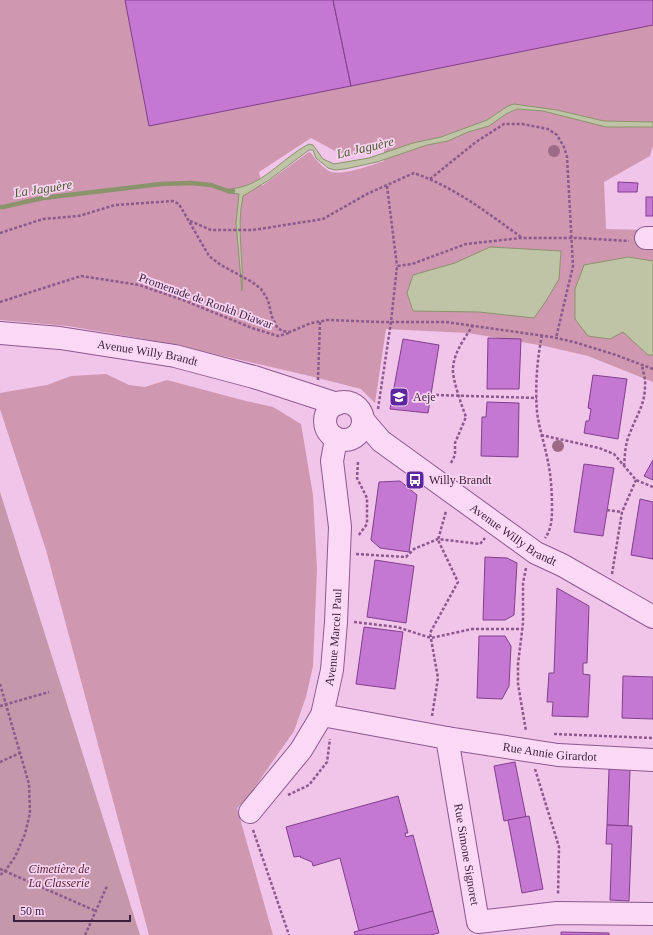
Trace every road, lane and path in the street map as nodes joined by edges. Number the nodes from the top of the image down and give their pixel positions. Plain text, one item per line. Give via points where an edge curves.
1 (430, 179) junction
2 (387, 186) junction
3 (189, 221) junction
4 (0, 233) edge
5 (521, 238) junction
6 (572, 238) junction
7 (649, 238) edge
8 (397, 266) junction
9 (0, 302) edge
10 (320, 322) junction
11 (391, 322) junction
12 (473, 325) junction
13 (290, 332) junction
14 (0, 333) edge
15 (542, 335) junction
16 (556, 338) junction
17 (642, 365) junction
18 (653, 369) edge
19 (318, 383) dead end
20 (436, 395) dead end
21 (458, 396) junction
22 (537, 398) junction
23 (331, 412) junction
24 (358, 427) junction
25 (542, 435) junction
26 (451, 463) dead end
27 (624, 467) junction
28 (636, 480) junction
29 (653, 487) edge
30 (607, 510) dead end
31 (622, 512) junction
32 (487, 536) dead end
33 (536, 553) junction
34 (354, 554) dead end
35 (610, 593) junction
36 (653, 617) edge
37 (353, 622) dead end
38 (523, 629) dead end
39 (0, 684) edge
40 (49, 692) dead end
41 (6, 704) junction
42 (0, 706) edge
43 (322, 715) junction
44 (447, 738) junction
45 (20, 754) junction
46 (653, 760) edge
47 (0, 762) edge
48 (250, 812) joint
49 (0, 869) edge
50 (5, 871) junction
51 (0, 875) edge
52 (107, 886) dead end
53 (96, 911) junction
54 (653, 914) edge
55 (85, 935) edge
56 (289, 935) edge

1 - 2 path via 414,173
1 - 5 path via 468,198
1 - 6 path via 476,142 504,124 522,124 548,129 557,135 567,157
2 - 3 path via 367,194 323,219 292,225 253,230 211,230
2 - 8 path
3 - 4 path, Promenade de Ronkh Diawar via 179,204 166,201 115,205 79,216 43,219
3 - 13 path, Promenade de Ronkh Diawar via 209,256 261,289 268,300 277,327
5 - 6 path
5 - 8 path via 466,244 412,264
6 - 7 path via 641,242
6 - 16 path via 573,266
8 - 11 path
9 - 13 path, Promenade de Ronkh Diawar via 81,276 139,285 278,336
10 - 11 path, Promenade de Ronkh Diawar
10 - 13 path, Promenade de Ronkh Diawar
10 - 19 path
11 - 12 path, Promenade de Ronkh Diawar via 446,322
11 - 24 path via 378,408
12 - 15 path, Promenade de Ronkh Diawar
12 - 21 path via 456,353 453,369
14 - 23 street, Avenue Willy Brandt via 60,338 175,356 292,389
15 - 16 path, Promenade de Ronkh Diawar
15 - 22 path via 538,352
16 - 17 path, Promenade de Ronkh Diawar
17 - 18 path, Promenade de Ronkh Diawar
17 - 27 path via 646,385 644,397 626,445
20 - 21 path
21 - 22 path
21 - 26 path via 466,417 455,443 455,455
22 - 25 path
23 - 24 street via 344,402 350,403 361,413
23 - 24 street, Avenue Willy Brandt via 326,428 330,434
24 - 33 street, Avenue Willy Brandt
24 - 43 street, Avenue Marcel Paul via 332,461 340,527 332,670
25 - 27 path via 607,451 614,454
25 - 33 path via 550,475 552,516 549,532
27 - 28 path
28 - 29 path
28 - 31 path
30 - 31 path
31 - 35 path
32 - 34 path via 480,544 438,539 414,549 406,557
33 - 35 street, Avenue Willy Brandt
35 - 36 street, Avenue Willy Brandt
37 - 38 path via 397,627 431,638 472,629
39 - 41 path
40 - 41 path
41 - 42 path
41 - 45 path
43 - 44 street
43 - 48 street, Avenue Marcel Paul via 301,750
44 - 46 street, Rue Annie Girardot via 558,755
44 - 54 street, Rue Simone Signoret via 478,922 557,913
45 - 47 path
45 - 50 path via 29,784 30,813 25,834 15,857
48 - 56 path via 251,824
49 - 50 path
50 - 51 path
50 - 53 path
52 - 53 path
53 - 55 path

